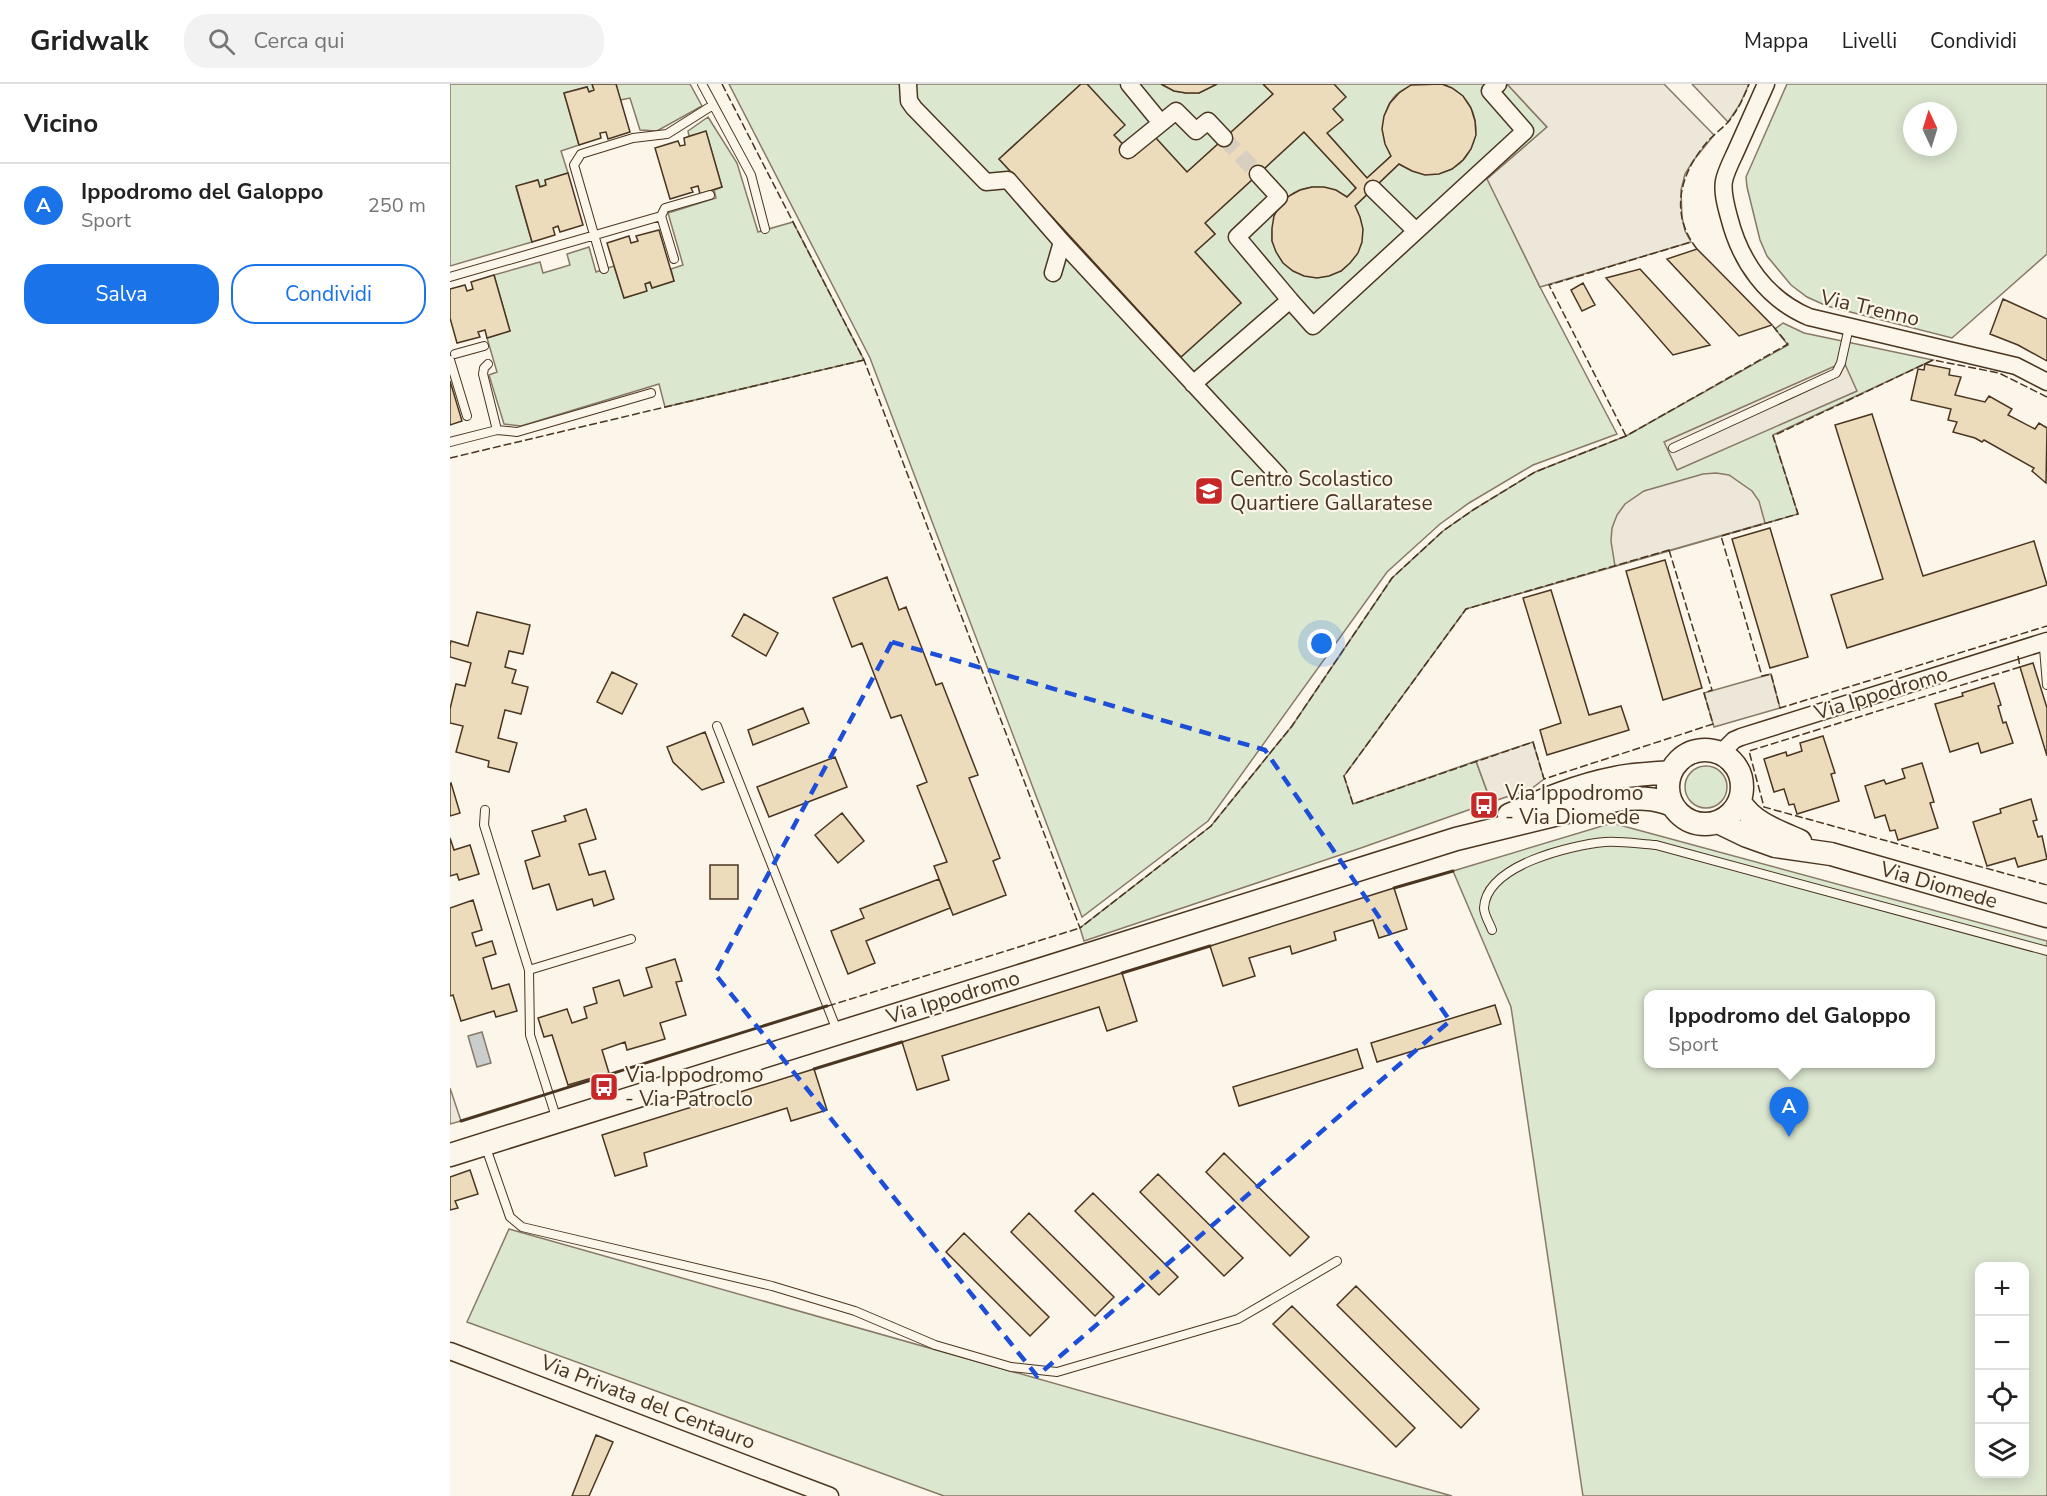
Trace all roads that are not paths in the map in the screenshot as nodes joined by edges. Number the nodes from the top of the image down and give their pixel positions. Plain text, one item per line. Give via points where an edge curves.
1 (702, 84) edge
2 (908, 84) edge
3 (1129, 84) edge
4 (1498, 84) edge
5 (1766, 84) edge
6 (713, 105) junction
7 (1161, 123) junction
8 (1224, 138) tunnel mouth
9 (1128, 150) dead end
10 (1258, 174) tunnel mouth
11 (1373, 189) dead end
12 (710, 195) dead end
13 (662, 216) junction
14 (765, 229) dead end
15 (1416, 231) junction
16 (594, 236) junction
17 (1062, 242) junction
18 (674, 259) dead end
19 (604, 269) dead end
20 (1053, 273) dead end
21 (450, 277) edge
22 (1290, 300) junction
23 (1849, 327) junction
24 (484, 345) dead end
25 (453, 357) edge
26 (488, 364) dead end
27 (2047, 382) edge
28 (1193, 384) junction
29 (651, 393) dead end
30 (467, 416) dead end
31 (497, 430) junction
32 (450, 442) edge
33 (1674, 448) dead end
34 (1279, 477) dead end
35 (2045, 645) edge
36 (2047, 686) edge
37 (717, 726) dead end
38 (1721, 753) junction
39 (1671, 772) junction
40 (1740, 802) junction
41 (1672, 805) junction
42 (485, 810) dead end
43 (1718, 822) junction
44 (1456, 839) junction
45 (1831, 854) junction
46 (2047, 915) edge
47 (1492, 930) dead end
48 (631, 939) dead end
49 (2047, 951) edge
50 (529, 970) junction
51 (838, 1034) junction
52 (557, 1122) junction
53 (485, 1144) junction
54 (450, 1155) edge
55 (1337, 1261) dead end
56 (450, 1351) edge
57 (830, 1496) edge

1 - 6 lane
2 - 17 street via 909,101 914,108 986,182 1008,180
3 - 7 street
4 - 15 street via 1490,91 1525,131
5 - 23 street, Via Trenno via 1724,180 1733,232 1748,267 1782,302 1809,317
6 - 14 lane via 751,176
6 - 16 lane via 667,134 633,138 581,154 574,165
7 - 8 street via 1176,111 1196,131 1208,121
7 - 9 street
10 - 22 street via 1279,197 1237,237
11 - 15 street
12 - 13 lane via 665,208
13 - 16 lane
13 - 18 lane
15 - 22 street via 1313,326
16 - 19 lane
16 - 21 lane
17 - 20 street
17 - 28 street
22 - 28 street
23 - 27 street, Via Trenno via 2016,366
23 - 33 lane via 1836,373
24 - 25 lane
25 - 30 lane
26 - 31 lane via 483,374
28 - 34 street
29 - 31 lane via 517,432
31 - 32 lane
35 - 36 lane
35 - 38 street, Via Ippodromo via 1741,737
37 - 51 lane
38 - 39 street via 1694,752 1679,761
38 - 40 street via 1740,774
39 - 41 street via 1668,788
39 - 44 street, Via Ippodromo via 1616,778 1550,796
40 - 43 street
40 - 45 street, Via Diomede via 1757,821
41 - 43 street via 1692,822
41 - 44 street, Via Ippodromo via 1654,799 1616,800
42 - 50 lane via 484,825
43 - 45 street, Via Diomede via 1775,846
44 - 51 street, Via Ippodromo
45 - 46 street, Via Diomede
47 - 49 lane via 1484,909 1492,886 1513,869 1560,850 1607,842 1656,845
48 - 50 lane
50 - 52 lane via 530,1035
51 - 52 street, Via Ippodromo
52 - 53 street, Via Ippodromo
53 - 54 street, Via Ippodromo
53 - 55 lane via 510,1217 522,1227 816,1298 935,1345 1011,1367 1058,1372 1238,1319
56 - 57 street, Via Privata del Centauro

